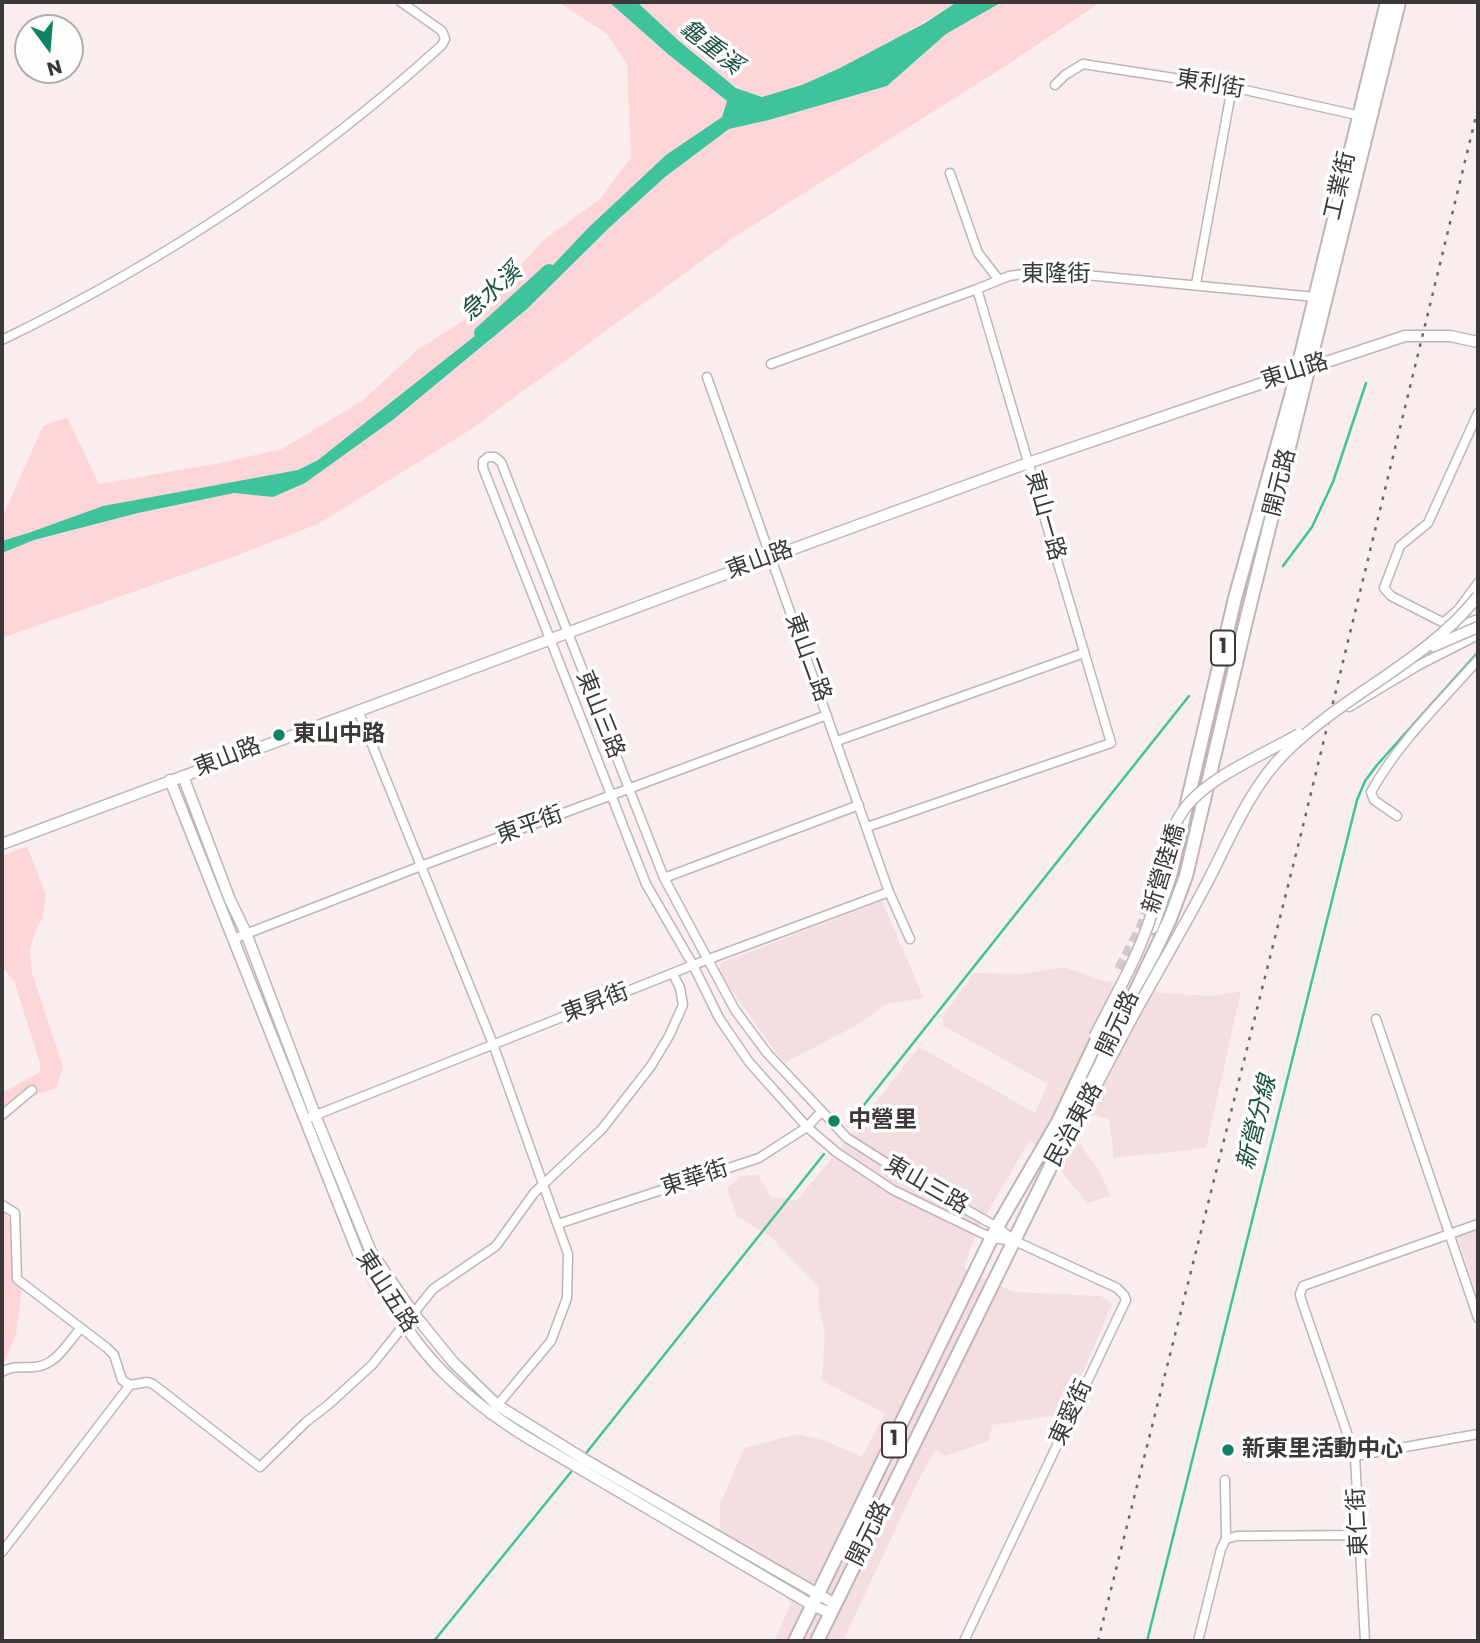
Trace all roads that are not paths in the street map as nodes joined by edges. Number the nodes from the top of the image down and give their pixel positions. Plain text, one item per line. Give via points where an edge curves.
1 (401, 2) edge
2 (1387, 2) edge
3 (1399, 2) edge
4 (1055, 85) dead end
5 (1232, 87) junction
6 (1364, 117) junction
7 (950, 173) dead end
8 (999, 280) junction
9 (1196, 284) junction
10 (976, 289) junction
11 (1315, 297) junction
12 (2, 340) edge
13 (1478, 342) edge
14 (771, 363) dead end
15 (1310, 367) junction
16 (1297, 371) junction
17 (707, 377) dead end
18 (1478, 413) edge
19 (1028, 463) junction
20 (771, 557) junction
21 (1478, 583) edge
22 (1478, 596) edge
23 (1478, 619) edge
24 (1444, 622) junction
25 (1478, 626) edge
26 (1454, 628) junction
27 (566, 632) junction
28 (1478, 634) edge
29 (549, 639) junction
30 (1084, 653) junction
31 (1409, 659) junction
32 (1478, 660) edge
33 (1349, 707) dead end
34 (358, 710) junction
35 (827, 715) junction
36 (1318, 724) junction
37 (837, 741) junction
38 (183, 776) junction
39 (170, 780) junction
40 (629, 789) junction
41 (612, 795) junction
42 (859, 805) junction
43 (1397, 816) dead end
44 (867, 827) junction
45 (2, 844) edge
46 (421, 866) junction
47 (664, 878) junction
48 (1205, 882) dead end
49 (889, 892) junction
50 (1203, 902) dead end
51 (246, 933) junction
52 (233, 939) junction
53 (910, 939) dead end
54 (709, 961) junction
55 (693, 965) junction
56 (673, 974) junction
57 (1133, 1014) joint
58 (1376, 1019) dead end
59 (1095, 1036) joint
60 (493, 1044) junction
61 (32, 1090) dead end
62 (821, 1112) junction
63 (2, 1115) edge
64 (315, 1115) junction
65 (303, 1120) junction
66 (807, 1127) junction
67 (543, 1185) junction
68 (1017, 1192) junction
69 (1035, 1198) junction
70 (2, 1205) edge
71 (558, 1224) junction
72 (1478, 1224) edge
73 (995, 1233) junction
74 (1449, 1235) junction
75 (1015, 1241) junction
76 (414, 1314) junction
77 (1478, 1318) edge
78 (406, 1325) junction
79 (81, 1328) junction
80 (2, 1372) edge
81 (131, 1385) junction
82 (497, 1405) junction
83 (490, 1414) junction
84 (1478, 1434) edge
85 (1355, 1456) junction
86 (1225, 1480) dead end
87 (1360, 1535) junction
88 (1226, 1539) junction
89 (2, 1552) edge
90 (815, 1599) junction
91 (833, 1609) junction
92 (795, 1641) edge
93 (817, 1641) edge
94 (964, 1641) edge
95 (1198, 1641) edge
96 (1365, 1641) edge

1 - 12 street via 442,31 445,39 401,81 225,213 65,309
2 - 6 main road, 工業街 / 1
3 - 6 main road, 工業街 / 1
4 - 5 street, 東利街 via 1083,64
5 - 6 street, 東利街
5 - 9 street
6 - 11 main road, 工業街 / 1
6 - 15 main road, 工業街 / 1
7 - 8 street via 978,253
8 - 9 street, 東隆街 via 1044,271
8 - 10 street, 東隆街
9 - 11 street, 東隆街
10 - 14 street, 東隆街
10 - 19 street, 東山一路
11 - 16 main road, 工業街 / 1
13 - 15 street, 東山路 via 1450,336 1405,336
15 - 16 street, 東山路
15 - 69 main road, 開元路 / 1 via 1186,876 1170,919
16 - 19 street, 東山路
16 - 68 main road, 開元路 / 1 via 1235,598 1170,876 1153,925 1058,1122
17 - 20 street, 東山二路
18 - 24 street via 1428,523 1400,546 1384,588 1391,596
19 - 20 street, 東山路
19 - 30 street, 東山一路
20 - 27 street, 東山路
20 - 35 street, 東山二路
21 - 24 street
22 - 31 street, 新營陸橋, bridge via 1442,635
23 - 26 street
24 - 26 street
25 - 31 street, 新營陸橋, bridge
26 - 28 street
27 - 29 street, 東山路
27 - 29 street, 東山三路 via 500,462 488,457 482,468
27 - 40 street, 東山三路
28 - 33 street
29 - 34 street, 東山路
29 - 41 street, 東山三路
30 - 37 street
30 - 44 street, 東山一路 via 1111,743
31 - 36 street, 新營陸橋, bridge
32 - 43 street via 1401,748 1371,792 1374,800
34 - 38 street, 東山路
34 - 46 street
35 - 37 street, 東山二路
35 - 40 street, 東平街
36 - 57 street, 新營陸橋, bridge via 1258,785
36 - 59 street, 新營陸橋, bridge via 1214,782 1183,811 1164,856 1151,918
37 - 42 street, 東山二路
38 - 39 street, 東山路
38 - 51 street, 東山五路
39 - 45 street, 東山路
39 - 52 street, 東山五路
40 - 41 street, 東平街
40 - 47 street, 東山三路
41 - 46 street, 東平街
41 - 55 street, 東山三路 via 646,884
42 - 44 street, 東山二路
42 - 47 street
44 - 49 street, 東山二路
46 - 51 street, 東平街
46 - 60 street
47 - 54 street, 東山三路
48 - 50 street
49 - 53 street, 東山二路
49 - 54 street, 東昇街
51 - 52 street, 東平街
51 - 64 street, 東山五路
52 - 65 street, 東山五路
54 - 55 street, 東昇街
54 - 62 street, 東山三路 via 735,1010 766,1053
55 - 56 street, 東昇街
55 - 66 street, 東山三路 via 719,1018 749,1062
56 - 60 street, 東昇街
56 - 67 street via 682,1005 651,1066 603,1129
57 - 69 street, 民治東路
58 - 74 street
59 - 68 street, 開元路
60 - 64 street, 東昇街
60 - 67 street
61 - 63 street
62 - 66 street, 東華街
62 - 73 street, 東山三路 via 847,1138
64 - 65 street, 東昇街
64 - 76 street, 東山五路 via 371,1252
65 - 78 street, 東山五路 via 360,1258
66 - 71 street, 東華街 via 759,1158
66 - 73 street, 東山三路 via 893,1189
67 - 71 street
67 - 76 street via 496,1246 433,1289
68 - 73 main road, 開元路 / 1
69 - 75 main road, 開元路 / 1
70 - 79 street via 15,1213 17,1279
71 - 82 street via 569,1275 560,1321 551,1341
72 - 74 street
73 - 75 street, 東山三路
73 - 90 main road, 開元路 / 1
74 - 77 street
74 - 85 street, 東仁街 via 1303,1286 1301,1299
75 - 91 main road, 開元路 / 1
75 - 94 street, 東愛街 via 1117,1288 1126,1300
76 - 78 street
76 - 82 street, 東山五路 via 453,1362
78 - 81 street via 372,1365 260,1467 153,1384
78 - 83 street, 東山五路 via 441,1370
79 - 80 street via 50,1363 9,1367
79 - 81 street via 114,1355 122,1380
81 - 89 street
82 - 83 street
82 - 90 street, 東山五路
83 - 90 street, 東山五路 via 580,1471
84 - 85 street
85 - 87 street, 東仁街
86 - 88 street
87 - 88 street
87 - 96 street, 東仁街
88 - 95 street
90 - 91 street, 東山五路
90 - 92 main road, 開元路 / 1
91 - 93 main road, 開元路 / 1

